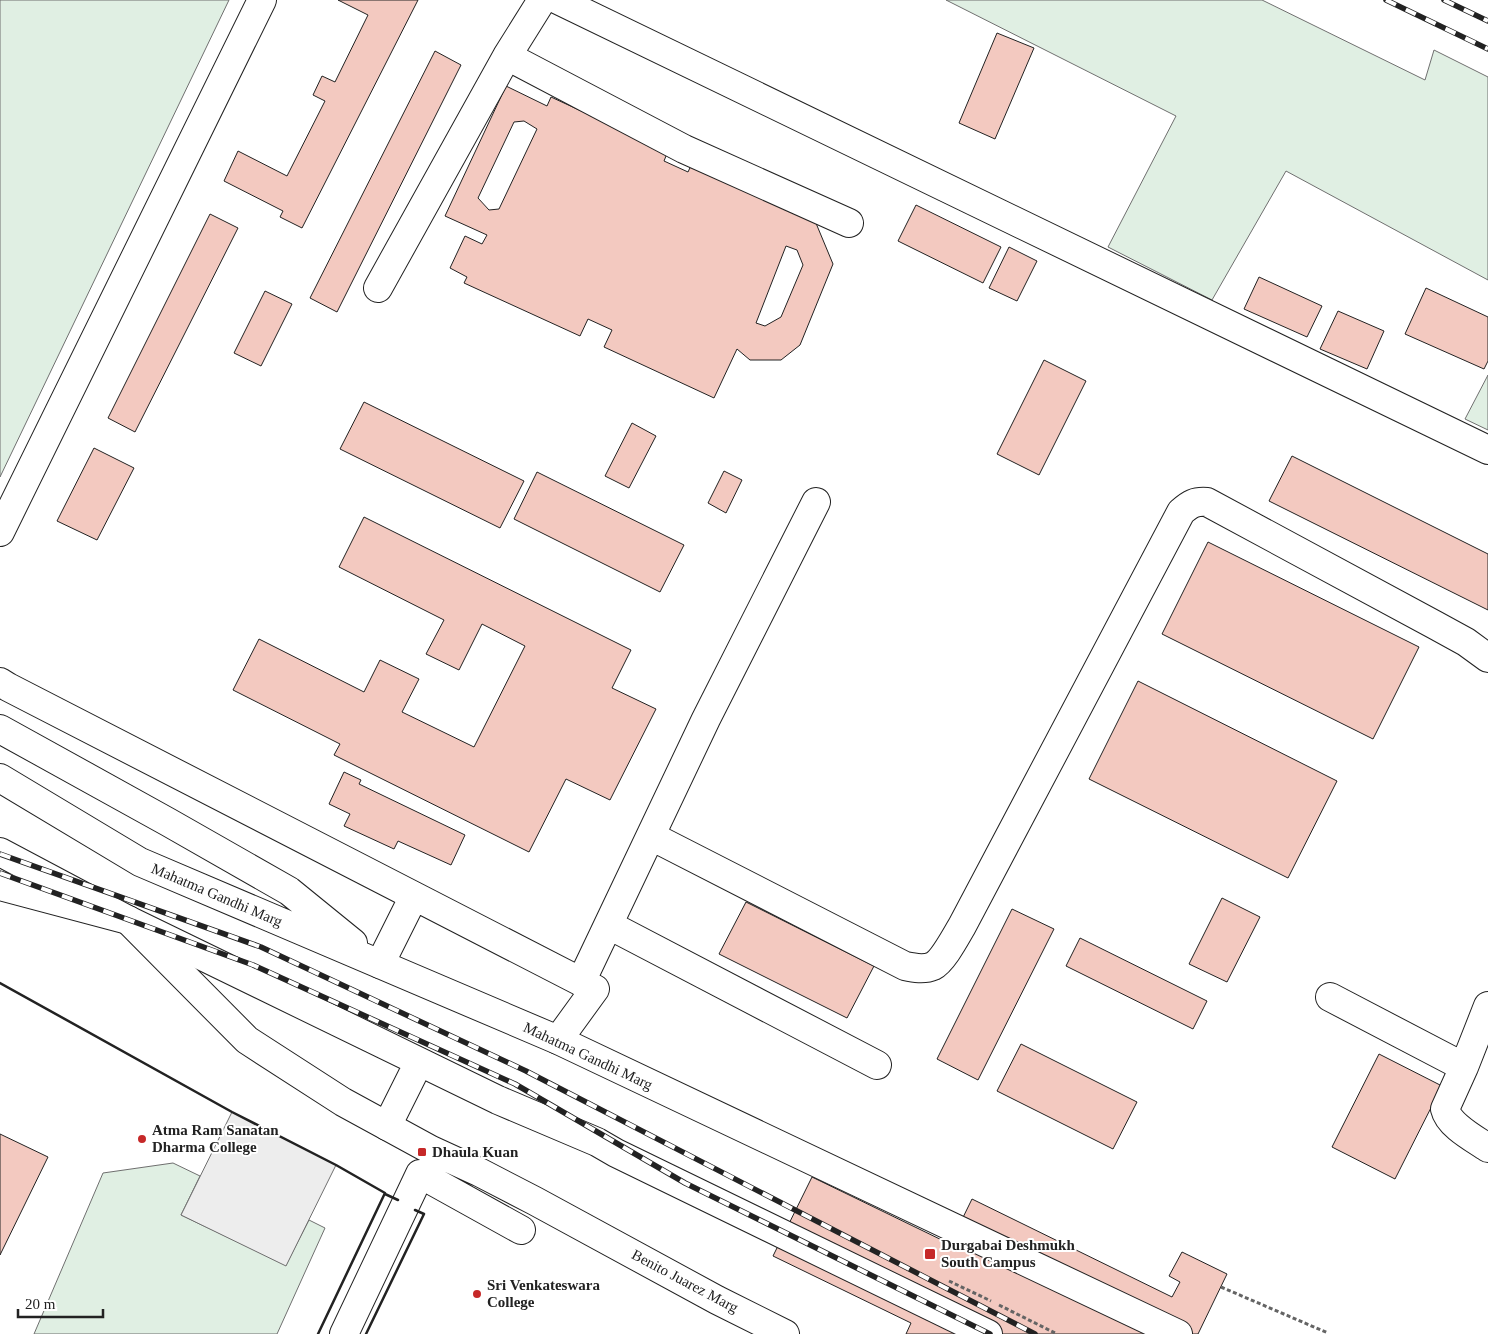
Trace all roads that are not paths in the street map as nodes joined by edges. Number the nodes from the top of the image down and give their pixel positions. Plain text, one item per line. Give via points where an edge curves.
1 (262, 0) edge
2 (542, 0) edge
3 (558, 0) edge
4 (507, 56) junction
5 (849, 223) dead end
6 (378, 288) dead end
7 (1488, 450) edge
8 (816, 502) dead end
9 (0, 532) edge
10 (1477, 637) edge
11 (1488, 658) edge
12 (0, 682) edge
13 (0, 729) edge
14 (0, 778) edge
15 (651, 836) junction
16 (0, 852) edge
17 (0, 886) edge
18 (414, 896) junction
19 (128, 920) junction
20 (609, 924) junction
21 (380, 964) junction
22 (581, 982) junction
23 (1330, 997) dead end
24 (1488, 1006) edge
25 (558, 1040) junction
26 (419, 1062) junction
27 (878, 1065) dead end
28 (1464, 1067) junction
29 (387, 1126) junction
30 (1488, 1148) edge
31 (521, 1230) dead end
32 (344, 1334) edge
33 (785, 1334) edge
34 (988, 1334) edge
35 (1178, 1334) edge

1 - 9 main road
2 - 4 main road
3 - 7 main road
4 - 5 main road via 684,149
4 - 6 main road
8 - 15 main road via 706,719
10 - 11 main road
10 - 15 main road via 1368,588 1207,502 1198,501 1181,512 962,926 935,965 918,969 905,966
12 - 18 main road
13 - 21 main road via 289,891
14 - 21 main road, Mahatma Gandhi Marg via 140,862
15 - 20 main road
16 - 19 main road
17 - 19 main road
18 - 21 main road
18 - 22 main road
19 - 26 main road
19 - 29 main road, Benito Juarez Marg via 246,1040
20 - 22 main road
20 - 27 main road
21 - 25 main road, Mahatma Gandhi Marg
22 - 25 main road via 595,989
23 - 28 main road
24 - 28 main road
25 - 35 main road, Mahatma Gandhi Marg
26 - 29 main road
26 - 34 main road via 597,1142
28 - 30 main road via 1445,1109 1447,1116 1453,1124
29 - 33 main road, Benito Juarez Marg
31 - 32 main road via 420,1174

